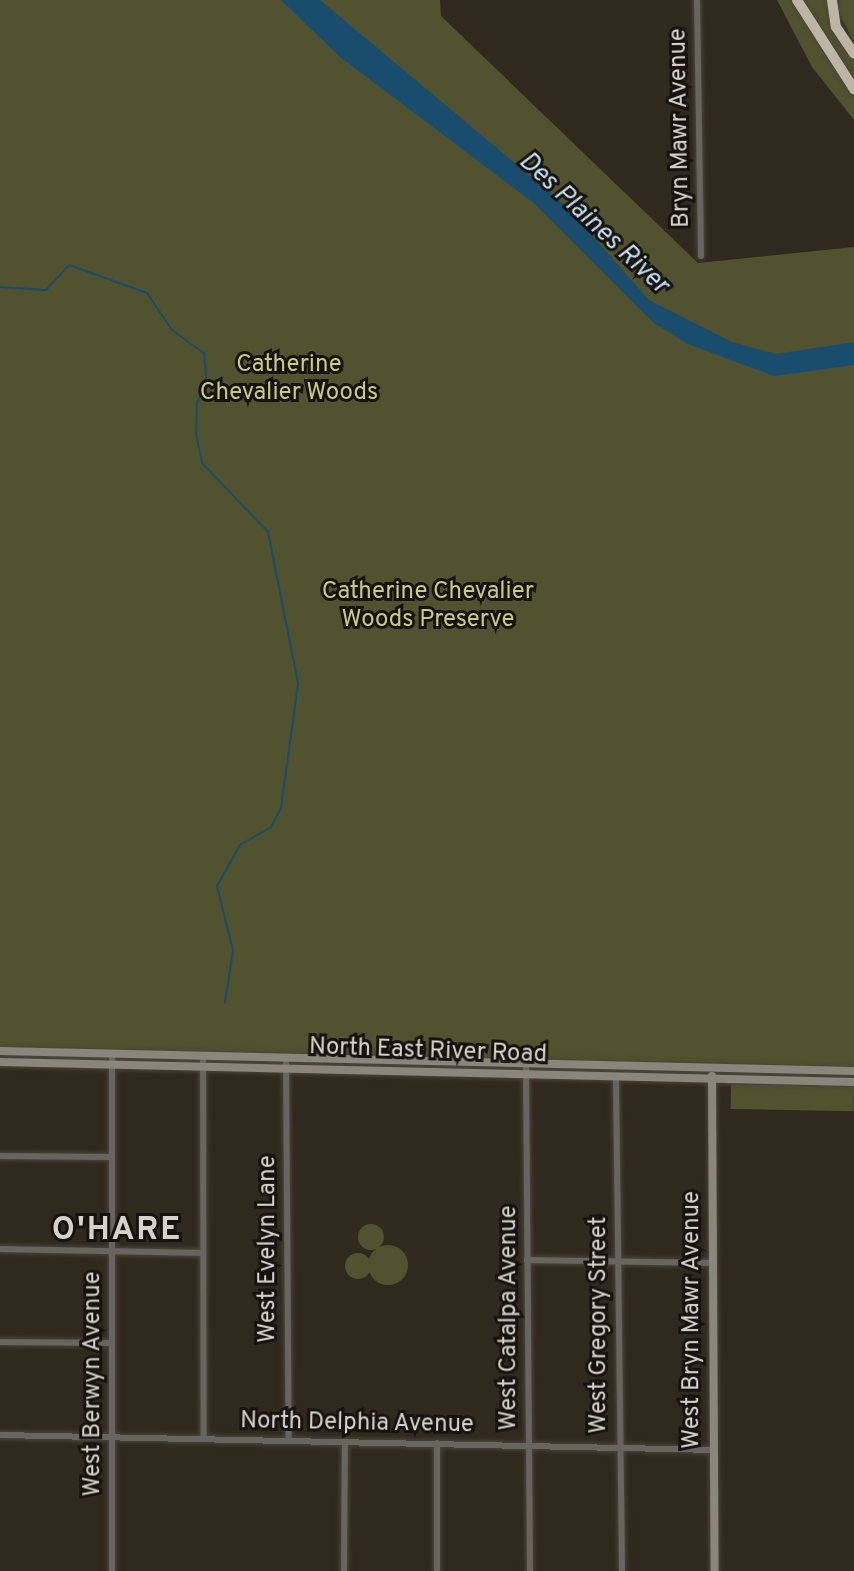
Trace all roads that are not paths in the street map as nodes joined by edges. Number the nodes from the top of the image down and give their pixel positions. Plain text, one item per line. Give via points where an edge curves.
1 (697, 0) edge
2 (797, 0) edge
3 (832, 0) edge
4 (854, 54) edge
5 (854, 89) edge
6 (701, 256) dead end
7 (0, 1051) edge
8 (112, 1054) junction
9 (203, 1061) junction
10 (0, 1062) edge
11 (286, 1063) junction
12 (111, 1064) junction
13 (712, 1068) junction
14 (526, 1070) junction
15 (854, 1071) edge
16 (616, 1078) junction
17 (712, 1080) junction
18 (854, 1082) edge
19 (0, 1156) edge
20 (111, 1157) junction
21 (0, 1249) edge
22 (111, 1251) junction
23 (203, 1253) junction
24 (527, 1260) junction
25 (618, 1262) junction
26 (713, 1263) junction
27 (0, 1342) edge
28 (111, 1343) junction
29 (0, 1435) edge
30 (112, 1437) junction
31 (204, 1439) junction
32 (289, 1440) junction
33 (345, 1442) junction
34 (437, 1443) junction
35 (528, 1445) junction
36 (619, 1447) junction
37 (714, 1450) junction
38 (112, 1571) edge
39 (344, 1571) edge
40 (437, 1571) edge
41 (530, 1571) edge
42 (622, 1571) edge
43 (715, 1571) edge

1 - 6 street, Bryn Mawr Avenue
2 - 5 highway
3 - 4 highway via 836,27
7 - 8 main road, North East River Road
8 - 9 main road, North East River Road
8 - 12 street, West Berwyn Avenue
9 - 11 main road, North East River Road
9 - 12 main road, North East River Road
9 - 23 street
10 - 12 main road, North East River Road
11 - 14 main road, North East River Road
11 - 32 street, West Evelyn Lane
12 - 20 street, West Berwyn Avenue
13 - 14 main road, North East River Road
13 - 15 main road, North East River Road
13 - 17 main road, West Bryn Mawr Avenue
14 - 16 main road, North East River Road
14 - 24 street, West Catalpa Avenue
16 - 17 main road, North East River Road
16 - 25 street, West Gregory Street
17 - 18 main road, North East River Road
17 - 26 main road, West Bryn Mawr Avenue
19 - 20 street
20 - 22 street, West Berwyn Avenue
21 - 22 street
22 - 23 street
22 - 28 street, West Berwyn Avenue
23 - 31 street
24 - 25 street
24 - 35 street, West Catalpa Avenue
25 - 26 street
25 - 36 street, West Gregory Street
26 - 37 main road, West Bryn Mawr Avenue
27 - 28 street
28 - 30 street, West Berwyn Avenue
29 - 30 street, North Delphia Avenue
30 - 31 street, North Delphia Avenue
30 - 38 street, West Berwyn Avenue
31 - 32 street, North Delphia Avenue
32 - 33 street, North Delphia Avenue
33 - 34 street, North Delphia Avenue
33 - 39 street
34 - 35 street, North Delphia Avenue
34 - 40 street
35 - 36 street, North Delphia Avenue
35 - 41 street, West Catalpa Avenue
36 - 37 street, North Delphia Avenue
36 - 42 street, West Gregory Street
37 - 43 main road, West Bryn Mawr Avenue

